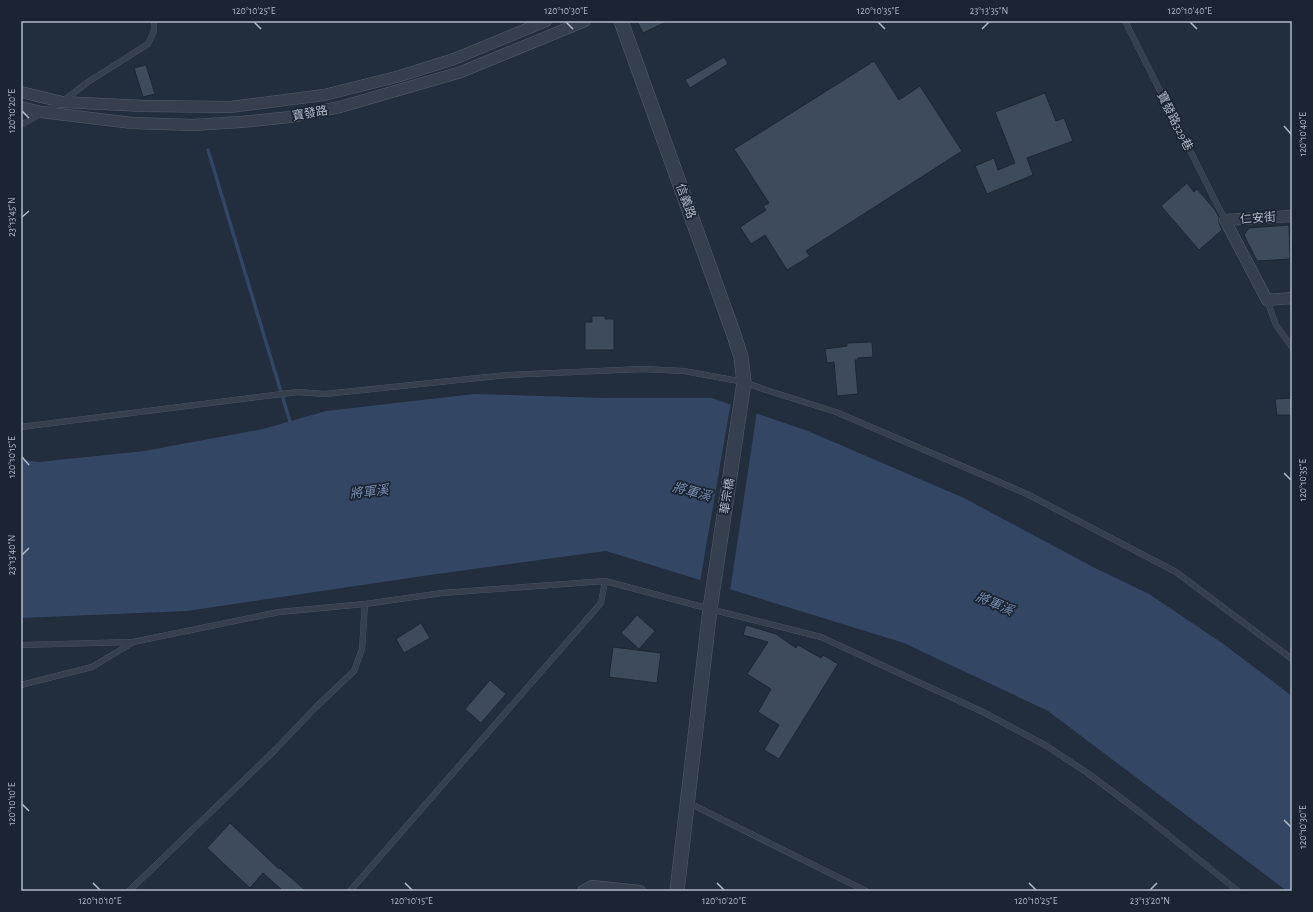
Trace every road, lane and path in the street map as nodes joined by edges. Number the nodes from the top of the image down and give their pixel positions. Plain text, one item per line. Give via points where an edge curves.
1 (154, 21) edge
2 (546, 21) edge
3 (585, 21) edge
4 (621, 21) edge
5 (1125, 21) edge
6 (21, 92) edge
7 (62, 102) junction
8 (21, 107) edge
9 (41, 112) junction
10 (21, 125) edge
11 (1292, 216) edge
12 (1225, 220) junction
13 (1292, 298) edge
14 (1267, 300) junction
15 (1292, 347) edge
16 (744, 382) junction
17 (21, 427) edge
18 (605, 581) junction
19 (365, 604) junction
20 (710, 609) junction
21 (133, 642) junction
22 (21, 645) edge
23 (1292, 659) edge
24 (21, 684) edge
25 (688, 803) junction
26 (128, 891) edge
27 (350, 891) edge
28 (583, 891) edge
29 (640, 891) edge
30 (677, 891) edge
31 (866, 891) edge
32 (1238, 891) edge

1 - 7 lane via 154,31 148,44 88,82
2 - 7 street, 寶發路 via 454,59 324,95 230,107
3 - 9 street, 寶發路 via 461,72 340,107 290,117 193,125 132,123
4 - 16 street, 信義路 via 734,335 741,358
5 - 12 lane, 寶發路329巷
6 - 7 street, 寶發路
7 - 9 lane
8 - 9 street, 寶發路
9 - 10 lane
11 - 12 street, 仁安街
12 - 14 street
13 - 14 street
14 - 15 lane via 1276,325
16 - 17 lane via 684,371 642,369 507,375 325,394 298,392
16 - 20 street, 華宗橋
16 - 23 lane via 836,412 1027,494 1176,572
18 - 19 lane via 442,593
18 - 20 lane
18 - 27 lane via 601,603
19 - 21 lane via 279,612
19 - 26 lane via 362,649 354,671
20 - 25 street, 華宗橋
20 - 32 lane via 820,637 983,712 1038,741 1142,813
21 - 22 lane
21 - 24 lane via 92,667
25 - 30 street, 華宗橋
25 - 31 lane
28 - 29 street via 592,886

